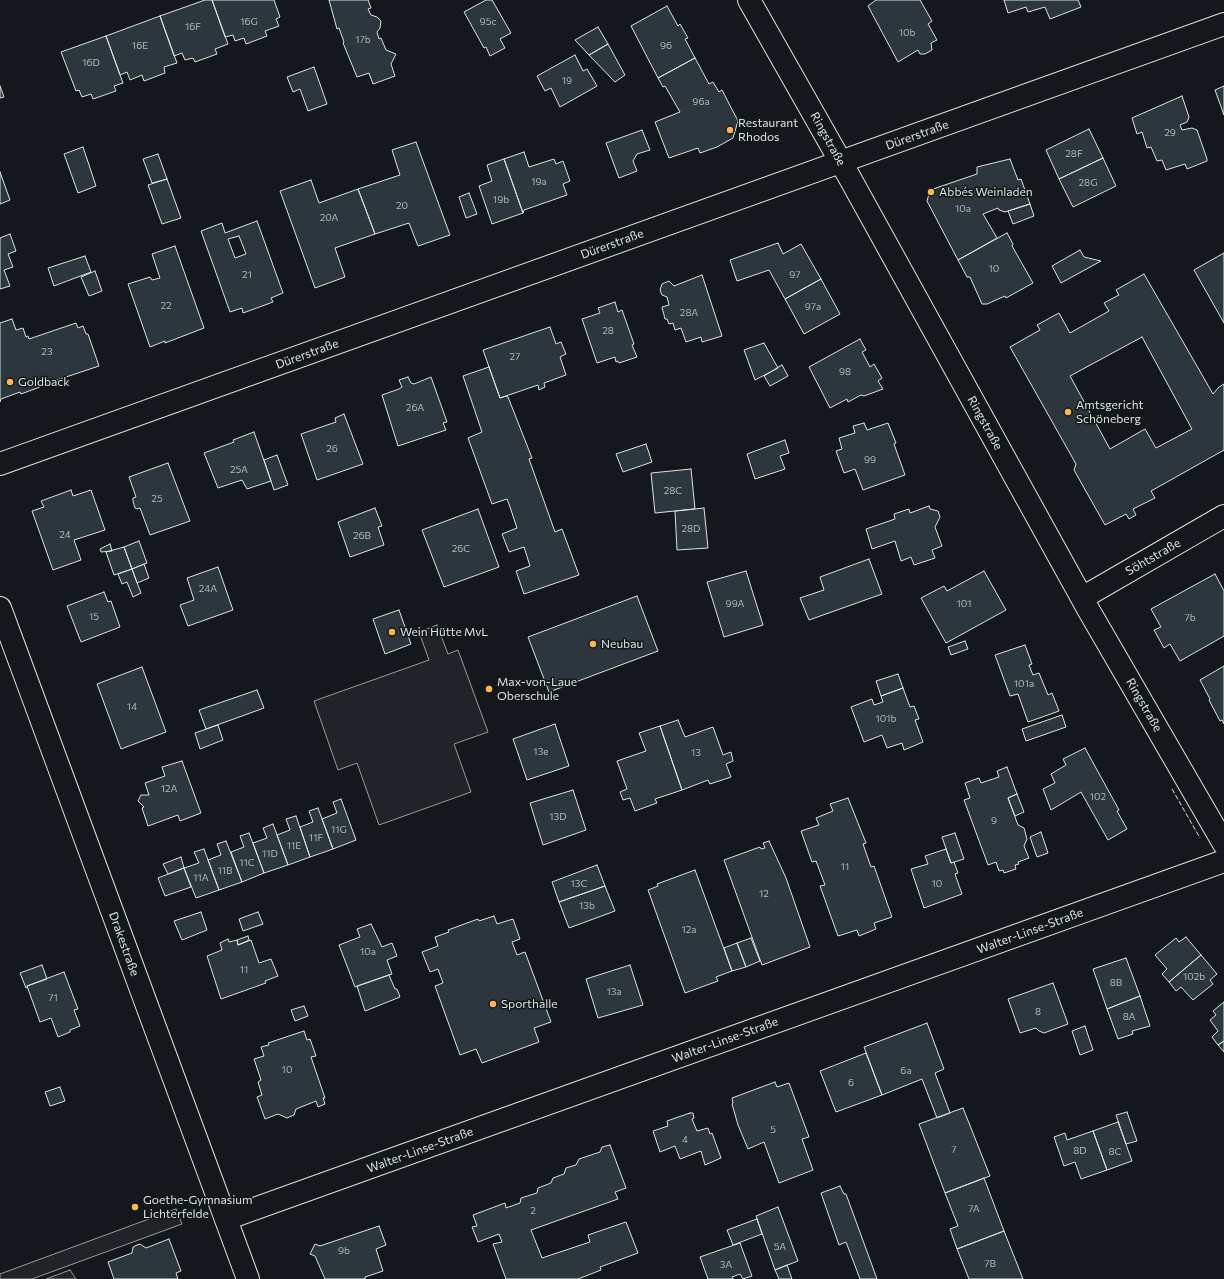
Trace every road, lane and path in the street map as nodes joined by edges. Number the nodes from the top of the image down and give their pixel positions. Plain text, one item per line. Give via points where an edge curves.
1 (749, 0) edge
2 (1224, 24) edge
3 (840, 162) junction
4 (0, 464) edge
5 (1224, 516) edge
6 (1082, 598) junction
7 (0, 608) edge
8 (1224, 844) edge
9 (1224, 861) edge
10 (226, 1219) junction
11 (248, 1279) edge

1 - 3 street, Ringstraße
2 - 3 street, Dürerstraße
3 - 4 street, Dürerstraße
3 - 6 street, Ringstraße
5 - 6 street, Söhtstraße
6 - 8 street, Ringstraße
7 - 10 street, Drakestraße
9 - 10 street, Walter-Linse-Straße
10 - 11 street, Drakestraße

